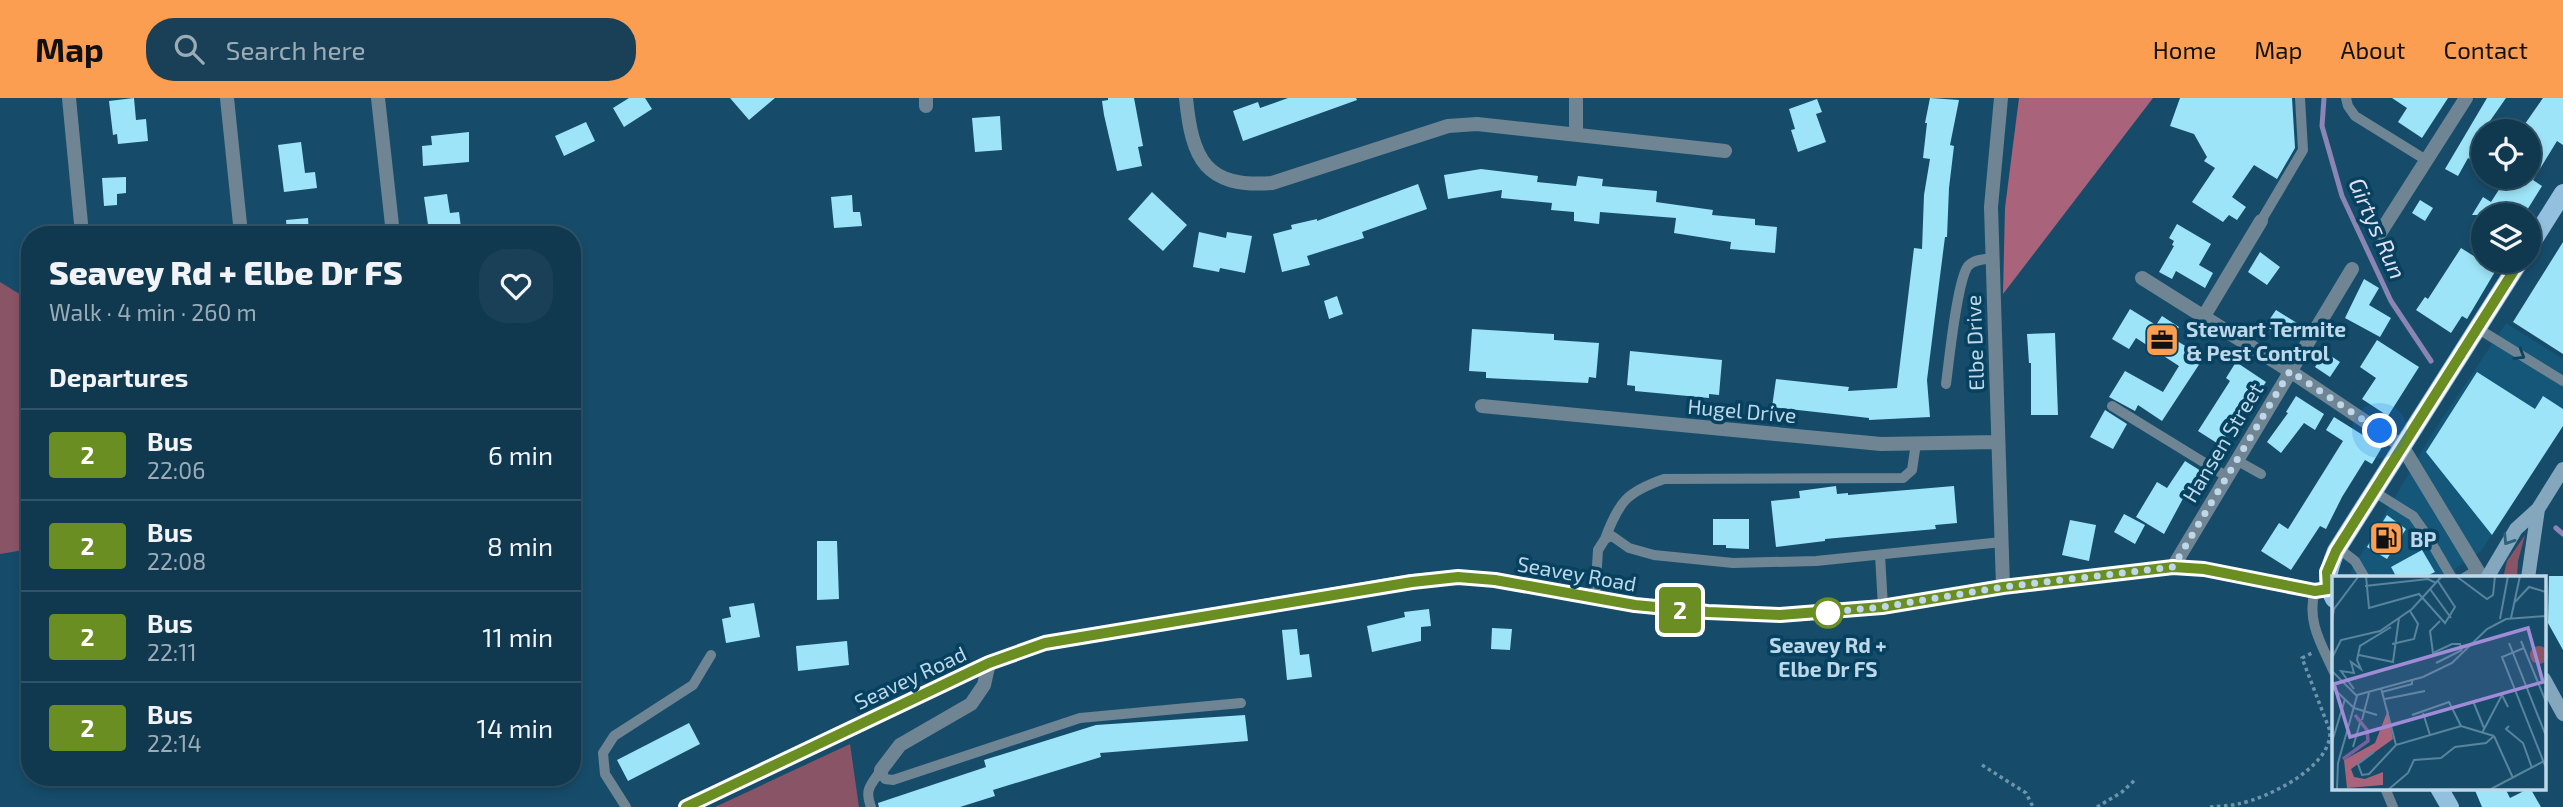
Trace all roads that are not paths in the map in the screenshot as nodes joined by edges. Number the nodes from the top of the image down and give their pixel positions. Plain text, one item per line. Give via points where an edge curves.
1 (69, 98) edge
2 (227, 98) edge
3 (378, 98) edge
4 (1186, 98) edge
5 (1576, 98) edge
6 (2001, 98) edge
7 (2300, 98) edge
8 (2466, 98) edge
9 (2347, 100) edge
10 (1576, 134) junction
11 (1724, 151) dead end
12 (2426, 160) junction
13 (2563, 193) edge
14 (2261, 220) joint
15 (81, 226) edge
16 (240, 226) edge
17 (392, 226) edge
18 (2541, 228) edge
19 (2380, 233) dead end
20 (1993, 258) junction
21 (2352, 269) dead end
22 (2512, 273) edge
23 (2142, 278) dead end
24 (2204, 316) junction
25 (2477, 328) junction
26 (2290, 371) junction
27 (2563, 381) edge
28 (1946, 384) dead end
29 (1482, 406) dead end
30 (2112, 406) dead end
31 (1998, 442) junction
32 (1916, 443) junction
33 (2402, 446) junction
34 (2236, 460) junction
35 (2563, 469) edge
36 (2261, 474) dead end
37 (2226, 476) junction
38 (2373, 491) junction
39 (2538, 509) junction
40 (1605, 538) junction
41 (2001, 542) junction
42 (2338, 548) junction
43 (1880, 555) junction
44 (2173, 567) junction
45 (2364, 576) edge
46 (2451, 576) edge
47 (2477, 576) edge
48 (2528, 576) edge
49 (2003, 587) junction
50 (2326, 593) edge
51 (1595, 598) junction
52 (1882, 607) junction
53 (711, 655) dead end
54 (989, 663) junction
55 (2332, 667) edge
56 (2546, 684) edge
57 (1241, 703) dead end
58 (2563, 714) edge
59 (881, 770) junction
60 (2386, 790) edge
61 (2440, 790) edge
62 (626, 807) edge
63 (686, 807) edge
64 (871, 807) edge
65 (2393, 807) edge
66 (2450, 807) edge

1 - 15 street
2 - 16 street
3 - 17 street
4 - 10 street via 1199,158 1226,180 1246,185 1272,183 1448,126 1477,124
5 - 10 street
6 - 20 street, Elbe Drive via 1992,206
7 - 14 lane via 2302,150
8 - 12 street
9 - 12 lane via 2355,116
10 - 11 street
12 - 19 street
13 - 18 main road
14 - 24 street
20 - 28 lane via 1967,267
20 - 31 street, Elbe Drive
21 - 26 street, Hansen Street
22 - 25 main road
23 - 24 street
24 - 26 street
25 -> 27 lane
25 - 33 main road
26 - 33 street
26 - 34 street, Hansen Street
29 - 32 street, Hugel Drive via 1881,444
30 - 37 lane
31 - 32 street, Hugel Drive
31 - 41 street, Elbe Drive
32 - 40 lane via 1912,470 1903,478 1664,479 1637,489 1614,512
33 - 38 main road
33 - 47 street
34 - 36 lane
34 - 37 street, Hansen Street
35 - 39 street
37 - 44 street, Hansen Street
38 - 42 main road
38 - 46 lane via 2413,516
39 -> 47 street via 2515,529
39 - 48 street
40 - 43 lane via 1612,536 1629,548 1654,555 1733,563
40 - 51 lane via 1598,550
41 - 43 lane
41 - 49 street, Elbe Drive
42 - 45 lane via 2355,561
42 - 50 main road via 2327,572
43 - 52 lane
44 - 49 street, Seavey Road
44 - 50 street, Seavey Road
49 - 52 street, Seavey Road
50 - 55 lane via 2310,606
51 - 52 street, Seavey Road via 1708,612 1780,615
51 - 54 street, Seavey Road via 1458,577 1045,643
53 - 62 lane via 693,685 614,736 603,753 605,774
54 - 59 street via 984,685 971,704 900,745
54 - 63 street, Seavey Road
56 - 58 street
57 - 59 lane via 1080,718 893,779 885,779
59 - 64 lane via 869,788
60 - 65 lane
61 - 66 main road

